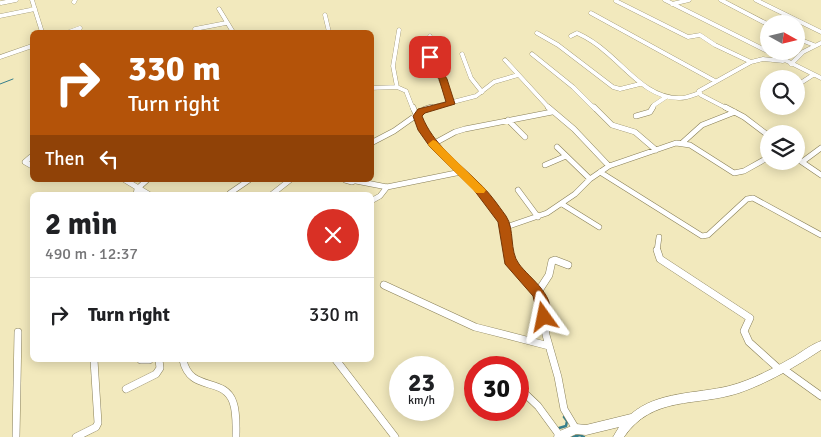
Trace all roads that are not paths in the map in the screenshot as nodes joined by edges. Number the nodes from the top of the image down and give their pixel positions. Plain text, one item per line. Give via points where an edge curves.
1 (16, 0) edge
2 (32, 0) edge
3 (665, 0) edge
4 (689, 0) edge
5 (721, 0) edge
6 (756, 0) edge
7 (616, 1) edge
8 (1, 3) dead end
9 (672, 4) junction
10 (35, 9) junction
11 (220, 9) dead end
12 (591, 13) dead end
13 (325, 15) dead end
14 (0, 16) edge
15 (760, 20) edge
16 (226, 23) junction
17 (80, 28) dead end
18 (195, 29) dead end
19 (41, 30) edge
20 (74, 30) edge
21 (230, 30) edge
22 (329, 30) edge
23 (399, 30) dead end
24 (821, 32) edge
25 (537, 33) dead end
26 (430, 36) dead end
27 (571, 36) dead end
28 (805, 42) edge
29 (821, 42) edge
30 (814, 45) junction
31 (30, 47) edge
32 (462, 54) dead end
33 (532, 54) dead end
34 (0, 56) edge
35 (505, 60) dead end
36 (783, 61) junction
37 (751, 62) junction
38 (792, 64) junction
39 (518, 75) junction
40 (813, 75) junction
41 (821, 78) edge
42 (805, 80) edge
43 (715, 81) junction
44 (640, 84) junction
45 (397, 87) junction
46 (374, 88) edge
47 (482, 92) junction
48 (699, 93) junction
49 (666, 97) junction
50 (451, 104) junction
51 (552, 112) junction
52 (735, 112) junction
53 (417, 116) junction
54 (636, 116) dead end
55 (508, 120) junction
56 (760, 130) edge
57 (525, 136) dead end
58 (374, 141) edge
59 (682, 143) junction
60 (433, 144) junction
61 (557, 147) dead end
62 (821, 148) edge
63 (656, 150) junction
64 (566, 156) junction
65 (805, 160) edge
66 (760, 162) edge
67 (805, 164) edge
68 (545, 165) dead end
69 (609, 166) junction
70 (461, 172) junction
71 (600, 172) junction
72 (821, 175) edge
73 (590, 179) junction
74 (127, 182) edge
75 (145, 182) edge
76 (245, 182) edge
77 (287, 182) edge
78 (362, 182) edge
79 (387, 187) junction
80 (518, 190) dead end
81 (136, 192) edge
82 (231, 192) edge
83 (275, 192) edge
84 (374, 199) edge
85 (562, 204) junction
86 (538, 217) junction
87 (506, 227) junction
88 (599, 227) dead end
89 (821, 235) edge
90 (658, 237) dead end
91 (568, 265) dead end
92 (384, 285) dead end
93 (538, 292) junction
94 (18, 332) dead end
95 (821, 345) edge
96 (549, 346) junction
97 (94, 362) edge
98 (160, 362) edge
99 (184, 362) edge
100 (338, 362) edge
101 (781, 368) junction
102 (126, 389) dead end
103 (821, 396) edge
104 (529, 397) edge
105 (632, 419) junction
106 (584, 432) edge
107 (16, 437) edge
108 (76, 437) edge
109 (236, 437) edge
110 (395, 437) edge
111 (559, 437) edge
112 (618, 437) edge

1 - 8 street
2 - 10 street
3 - 9 street
4 - 9 street
5 - 15 street
6 - 24 street
7 - 37 street via 688,37 700,35
9 - 36 street
10 - 14 street
10 - 19 street
11 - 16 street
12 - 43 street via 622,27 683,66
13 - 22 street
16 - 18 street
16 - 21 street
17 - 20 street
23 - 45 street via 393,66
25 - 44 street via 613,87 620,89
26 - 50 street via 430,57 443,79
27 - 44 street via 579,34 604,50
28 - 30 street
29 - 30 street
30 - 38 street
31 - 34 street
32 - 47 street via 471,78
33 - 63 street via 573,87 612,125 635,132
35 - 39 street
36 - 37 street via 763,59
36 - 38 street
37 - 43 street
38 - 40 street
39 - 47 street via 494,82
39 - 51 street
40 - 41 street
40 - 42 street
43 - 48 street via 700,89
44 - 49 street
45 - 46 street
45 - 53 street via 406,91
47 - 50 street
48 - 49 street
48 - 52 street
49 - 54 street via 650,112
50 - 53 street via 425,109
51 - 55 street
51 - 69 street
52 - 56 street
52 - 59 street via 702,125
53 - 58 street
53 - 60 street via 422,130
55 - 57 street
55 - 60 street via 455,132
59 - 63 street
59 - 66 street via 734,173 752,168
60 - 70 street
61 - 64 street
62 - 65 street
63 - 69 street
64 - 68 street
64 - 73 street
67 - 72 street
69 - 71 street
70 - 79 street
70 - 87 street via 482,193
71 - 73 street
71 - 89 street via 702,236 708,235 747,199 753,198
73 - 85 street
74 - 81 street
75 - 81 street
76 - 82 street
77 - 83 street
78 - 79 street
79 - 84 street
80 - 86 street
85 - 86 street
85 - 88 street
86 - 87 street
87 - 93 street via 511,264
90 - 101 street via 660,259 750,318 744,331 749,342
91 - 93 street via 552,261
92 - 96 street via 474,327
93 - 96 street via 542,299
94 - 107 street
95 - 101 street
96 - 106 street via 564,409
97 - 108 street via 98,423
98 - 102 street via 156,374
99 - 109 street via 190,377 229,392 236,413
100 - 110 street
101 - 103 street
101 - 105 street via 729,391 649,406
104 - 111 street
105 - 106 street
105 - 112 street
106 - 111 street

